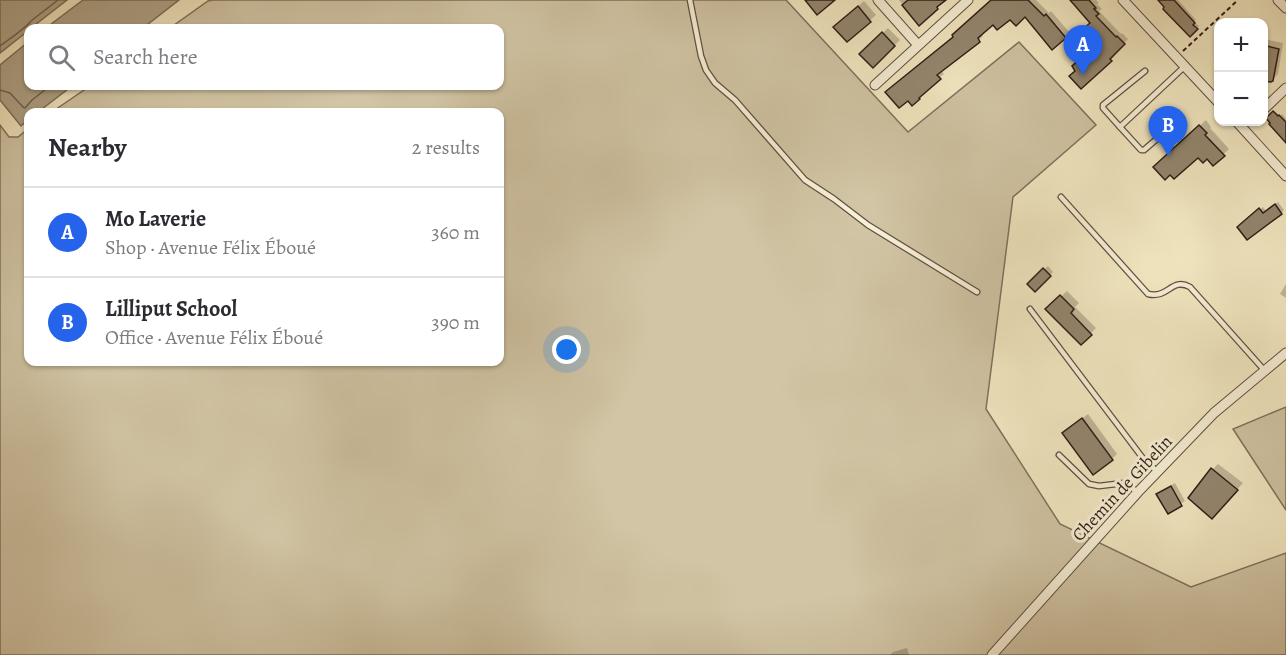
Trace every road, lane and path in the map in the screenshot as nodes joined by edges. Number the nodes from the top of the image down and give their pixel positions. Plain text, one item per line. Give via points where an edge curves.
1 (690, 0) edge
2 (878, 0) edge
3 (968, 0) edge
4 (1123, 0) edge
5 (1238, 0) edge
6 (1278, 0) edge
7 (1286, 8) edge
8 (918, 45) junction
9 (1176, 58) junction
10 (1184, 66) junction
11 (1145, 71) dead end
12 (875, 86) dead end
13 (1286, 88) edge
14 (1214, 98) edge
15 (1268, 104) edge
16 (1181, 118) dead end
17 (1245, 126) edge
18 (1120, 127) junction
19 (1286, 176) edge
20 (1061, 197) dead end
21 (977, 292) dead end
22 (1030, 309) dead end
23 (1286, 353) edge
24 (1265, 371) junction
25 (1059, 455) dead end
26 (1158, 472) junction
27 (1138, 492) junction
28 (992, 655) edge

1 - 21 lane via 706,70 805,180 868,225
2 - 8 street
3 - 8 street
4 - 9 street
5 - 9 path
6 - 7 street
8 - 12 street
9 - 10 street
10 - 14 street
10 - 18 lane
11 - 18 lane via 1103,105
13 - 15 street
16 - 18 lane via 1144,150
17 - 19 street
20 - 24 lane via 1148,294 1155,296 1183,283 1190,287
22 - 26 lane via 1145,461
23 - 24 street, Chemin de Gibelin
24 - 26 street, Chemin de Gibelin via 1214,413
25 - 27 lane via 1089,484 1124,483
26 - 27 street, Chemin de Gibelin
27 - 28 street, Chemin de Gibelin

